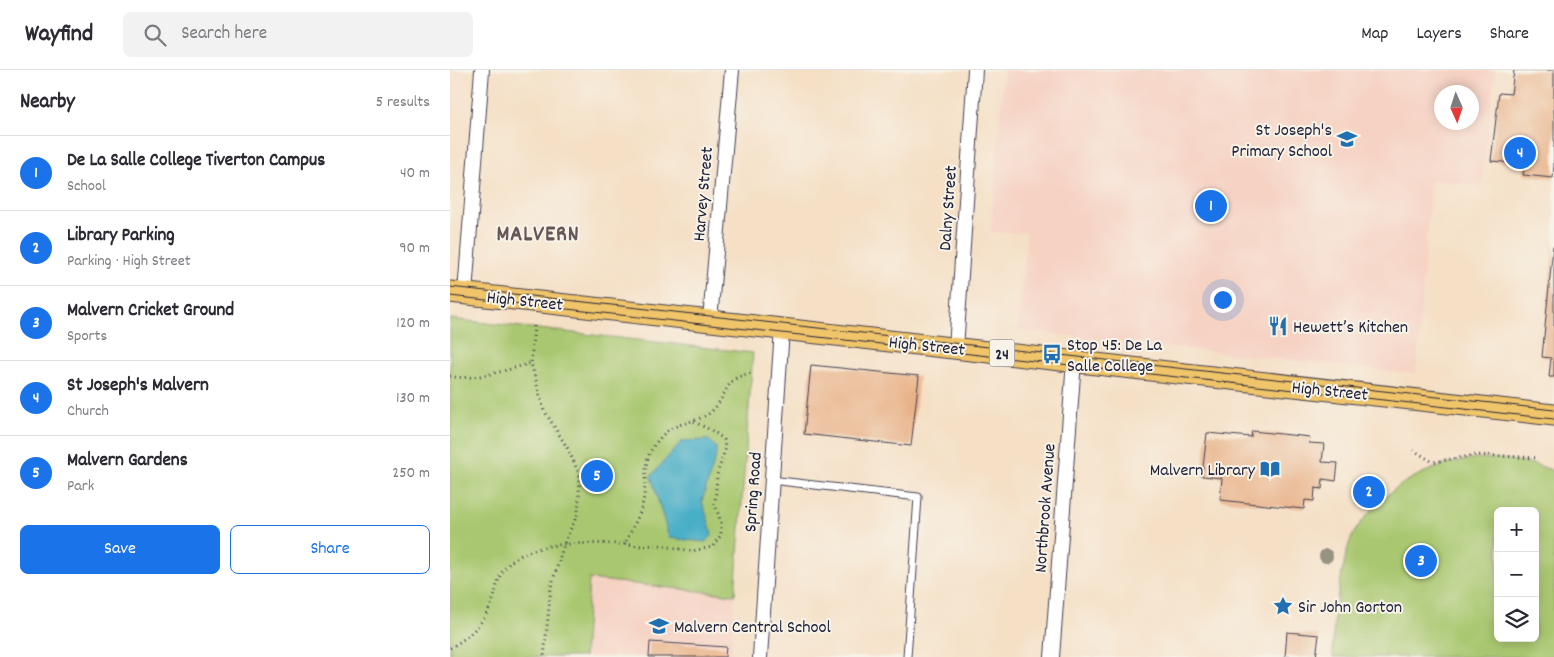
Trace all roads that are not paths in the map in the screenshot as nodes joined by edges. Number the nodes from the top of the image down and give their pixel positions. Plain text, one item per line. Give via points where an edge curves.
1 (482, 70) edge
2 (732, 70) edge
3 (975, 70) edge
4 (458, 292) edge
5 (710, 320) junction
6 (782, 329) junction
7 (956, 348) junction
8 (1074, 361) junction
9 (1554, 415) edge
10 (771, 480) junction
11 (760, 657) edge
12 (907, 657) edge
13 (1052, 657) edge

1 - 4 street
2 - 5 street, Harvey Street
3 - 7 street, Dalny Street
4 - 5 main road, High Street / 24
5 - 6 main road, High Street / 24
6 - 7 main road, High Street / 24
6 - 10 street, Spring Road
7 - 8 main road, High Street / 24
8 - 9 main road, High Street / 24
8 - 13 street, Northbrook Avenue
10 - 11 street, Spring Road
10 - 12 lane via 918,497

